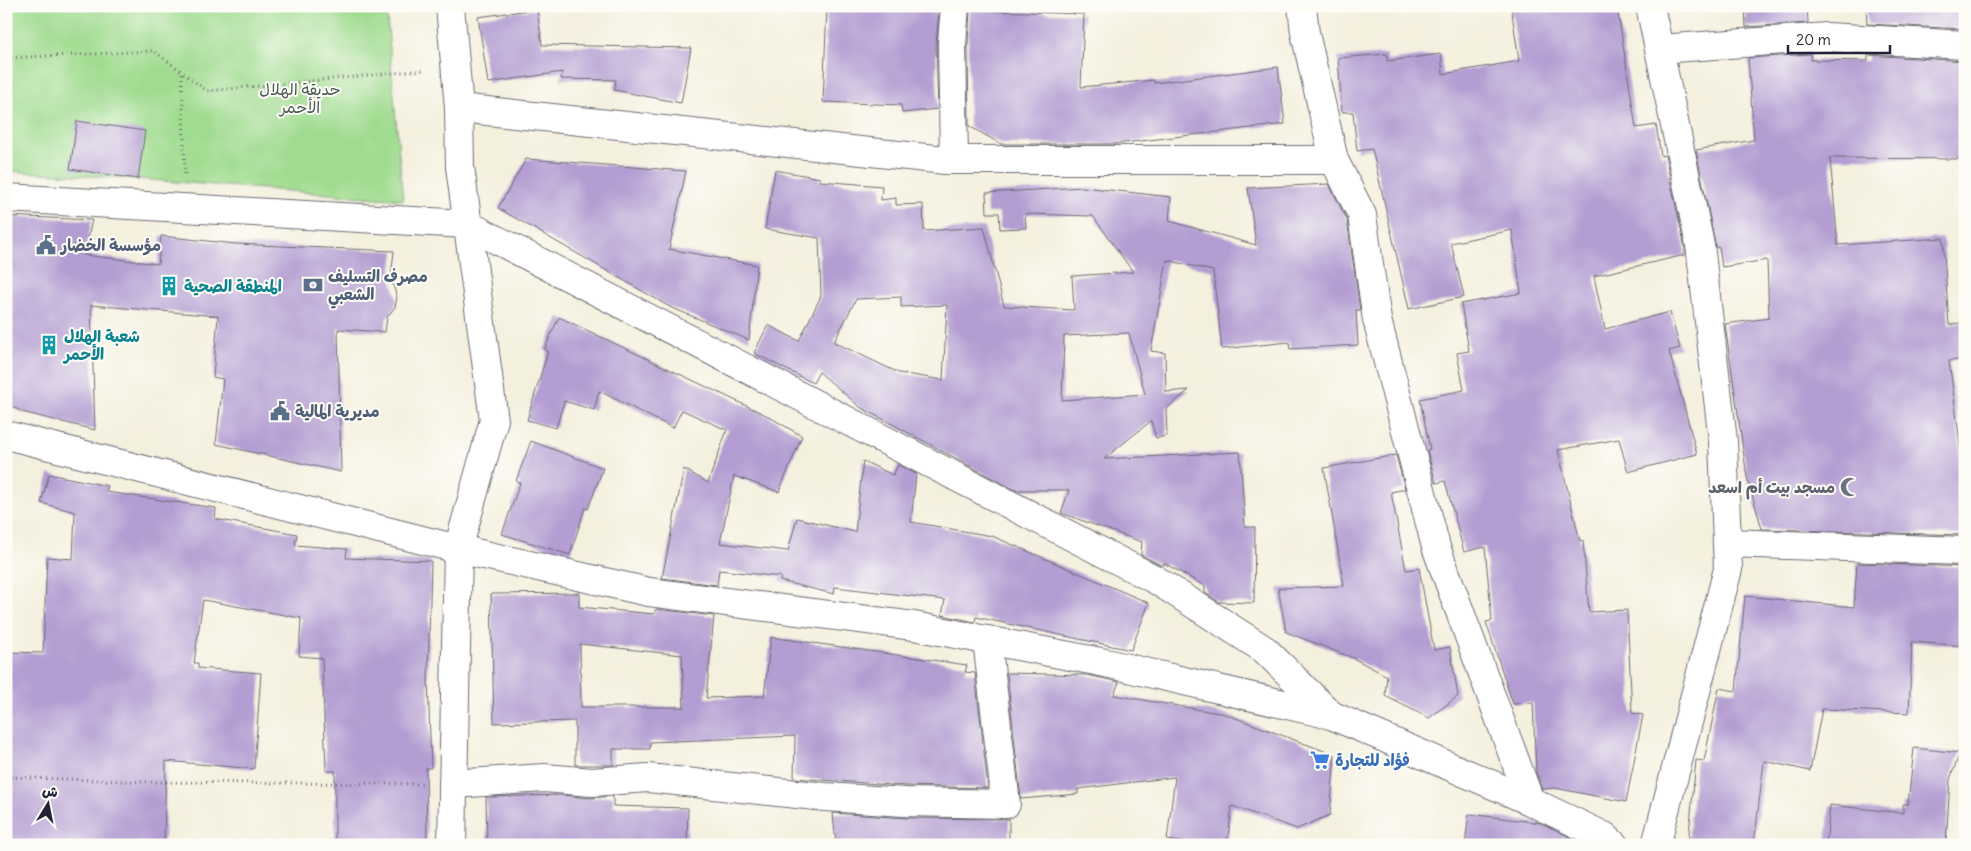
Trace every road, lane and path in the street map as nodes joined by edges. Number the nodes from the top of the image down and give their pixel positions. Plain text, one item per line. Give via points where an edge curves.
1 (450, 6) edge
2 (955, 6) edge
3 (1302, 6) edge
4 (1650, 6) edge
5 (1965, 45) edge
6 (1659, 49) junction
7 (6, 58) edge
8 (456, 67) junction
9 (182, 72) junction
10 (459, 108) junction
11 (954, 160) junction
12 (1334, 160) junction
13 (6, 198) edge
14 (186, 208) junction
15 (466, 224) junction
16 (6, 435) edge
17 (1727, 543) junction
18 (458, 549) junction
19 (1965, 552) edge
20 (987, 640) junction
21 (1331, 715) junction
22 (6, 777) edge
23 (453, 784) junction
24 (1530, 800) junction
25 (452, 845) edge
26 (1614, 845) edge
27 (1656, 845) edge

1 - 8 street
2 - 11 street via 952,44
3 - 12 street via 1305,33
4 - 6 street
5 - 6 street via 1826,37
6 - 17 street via 1700,245 1723,441
7 - 9 path via 154,51
8 - 9 path via 207,91
8 - 10 street
9 - 14 path
10 - 11 street
10 - 15 street via 460,167
11 - 12 street
12 - 24 street via 1362,215 1377,320 1436,547
13 - 14 street
14 - 15 street
15 - 18 street via 494,420
15 - 21 street via 1156,580 1264,650
16 - 18 street
17 - 19 street
17 - 27 street via 1728,569
18 - 20 street via 649,592 914,626
18 - 23 street
20 - 21 street via 1106,663
20 - 23 street via 1006,804 824,797 648,778 592,782 544,778
21 - 24 street
22 - 23 path via 151,782
23 - 25 street
24 - 26 street via 1604,836

